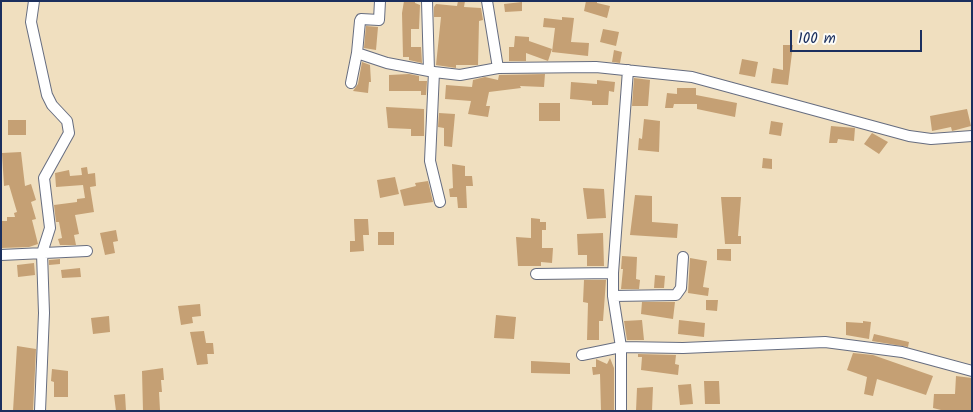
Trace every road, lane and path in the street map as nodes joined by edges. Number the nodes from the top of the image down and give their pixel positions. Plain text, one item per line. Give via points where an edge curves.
1 (34, 1) edge
2 (380, 1) edge
3 (427, 1) edge
4 (488, 1) edge
5 (357, 53) junction
6 (498, 68) junction
7 (628, 70) junction
8 (432, 72) junction
9 (350, 83) dead end
10 (972, 136) edge
11 (440, 202) dead end
12 (87, 251) dead end
13 (42, 253) junction
14 (1, 255) edge
15 (683, 257) dead end
16 (613, 273) junction
17 (536, 274) dead end
18 (613, 296) junction
19 (621, 347) junction
20 (582, 356) dead end
21 (972, 371) edge
22 (40, 411) edge
23 (621, 411) edge

1 - 13 street via 31,22 47,95 67,120 69,130 68,138 44,178 50,228
2 - 5 street via 379,20 360,21
3 - 8 street
4 - 6 street
5 - 8 street
5 - 9 street
6 - 7 street via 596,66
6 - 8 street via 460,75
7 - 10 street via 692,77 909,136 931,139
7 - 16 street
8 - 11 street via 430,161
12 - 13 street
13 - 14 street
13 - 22 street via 44,313
15 - 18 street via 681,288 676,294
16 - 17 street
16 - 18 street
18 - 19 street
19 - 20 street
19 - 21 street via 683,348 824,342 902,352
19 - 23 street

